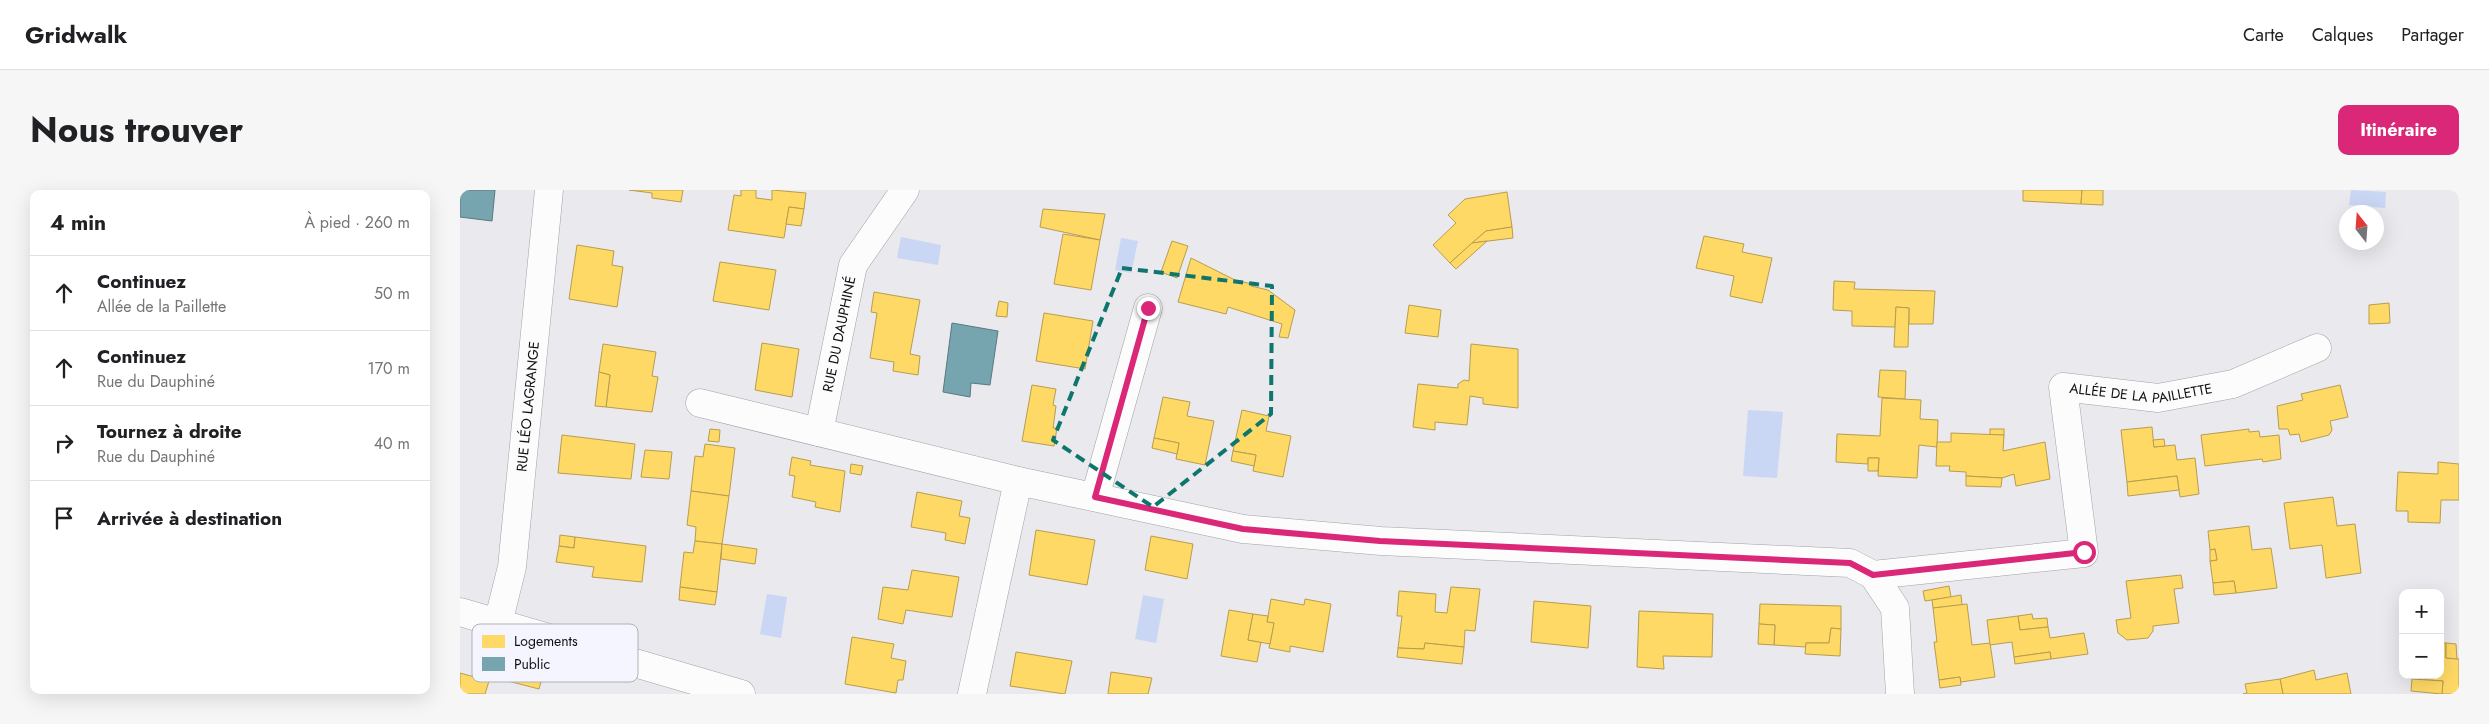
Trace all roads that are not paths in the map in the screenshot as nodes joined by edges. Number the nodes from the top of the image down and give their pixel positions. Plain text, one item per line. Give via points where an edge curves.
1 (549, 190) edge
2 (905, 190) edge
3 (1148, 308) dead end
4 (2317, 348) dead end
5 (700, 404) dead end
6 (819, 432) junction
7 (1018, 481) junction
8 (1095, 497) junction
9 (1873, 575) junction
10 (460, 612) edge
11 (498, 622) junction
12 (505, 624) edge
13 (638, 663) edge
14 (741, 694) edge
15 (972, 694) edge
16 (1900, 694) edge

1 - 11 street, RUE LÉO LAGRANGE via 512,567
2 - 6 street, RUE DU DAUPHINÉ via 853,265
3 - 8 street
4 - 9 street, ALLÉE DE LA PAILLETTE via 2233,384 2158,398 2063,388 2084,552
5 - 6 street
6 - 7 street
7 - 8 street
7 - 15 street
8 - 9 street via 1243,529 1380,541 1850,563
9 - 16 street via 1895,608
10 - 11 street
11 - 12 street
13 - 14 street

